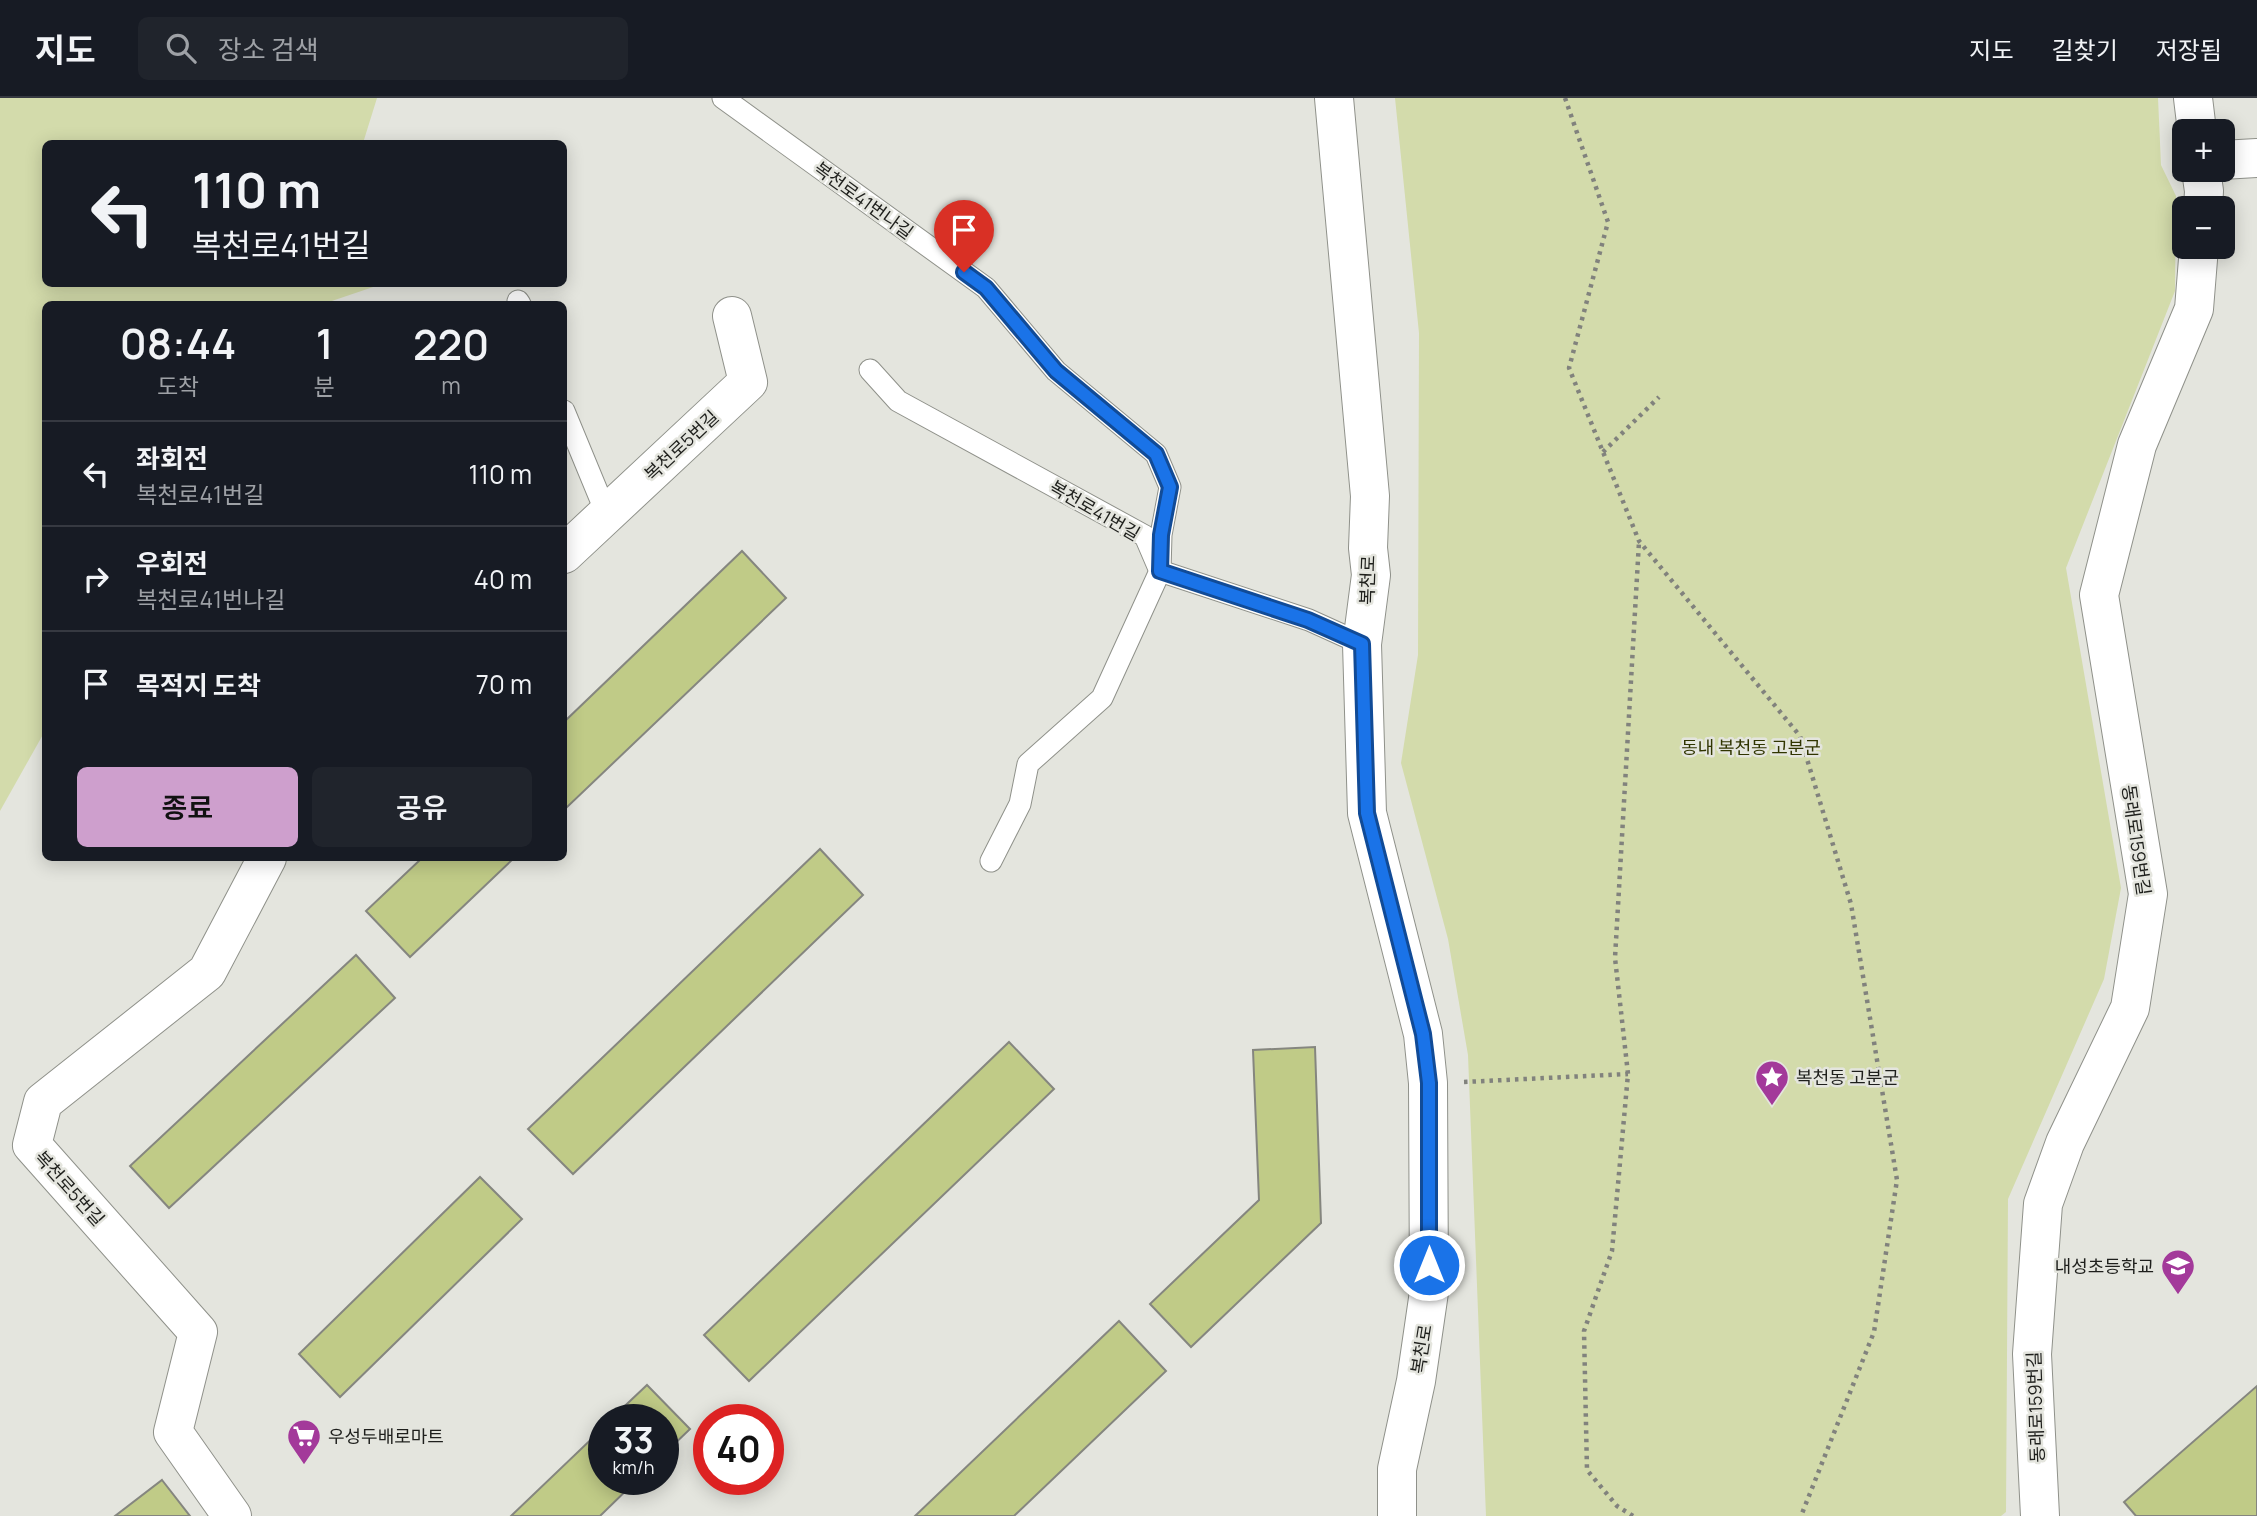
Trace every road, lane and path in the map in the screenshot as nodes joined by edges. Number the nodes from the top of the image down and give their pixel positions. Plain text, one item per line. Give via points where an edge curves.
1 (723, 98) edge
2 (1334, 98) edge
3 (1565, 98) edge
4 (2193, 98) edge
5 (2196, 119) edge
6 (2257, 158) edge
7 (2235, 159) edge
8 (2198, 259) edge
9 (732, 316) dead end
10 (870, 370) dead end
11 (1659, 397) dead end
12 (567, 418) edge
13 (1603, 452) junction
14 (607, 514) junction
15 (1639, 541) junction
16 (567, 551) edge
17 (1160, 571) junction
18 (1362, 644) junction
19 (265, 861) edge
20 (991, 861) dead end
21 (1628, 1074) junction
22 (1429, 1083) junction
23 (232, 1516) edge
24 (1397, 1516) edge
25 (1633, 1516) edge
26 (1801, 1516) edge
27 (2040, 1516) edge

1 - 17 lane, 복천로41번나길 via 986,288 1056,371 1156,454 1170,487
2 - 18 street, 복천로 via 1370,496 1371,575
3 - 13 path via 1608,222 1569,368
4 - 5 street
6 - 7 street
8 - 27 street, 동래로159번길 via 2194,309 2137,445 2099,595 2148,894 2130,1008 2065,1143 2043,1204 2032,1354
9 - 14 street, 복천로5번길 via 748,382
10 - 17 lane, 복천로41번길 via 898,401 1145,536
11 - 13 path
12 - 14 lane
13 - 15 path
14 - 16 street, 복천로5번길
15 - 21 path via 1615,958
15 - 26 path via 1800,736 1851,904 1897,1180 1874,1332
17 - 18 lane via 1308,620
17 - 20 lane via 1101,698 1027,764 1020,804
18 - 22 street, 복천로 via 1367,813 1423,1034
19 - 23 street, 복천로5번길 via 207,972 43,1102 32,1145 198,1332 173,1432
21 - 22 path
21 - 25 path via 1612,1251 1584,1331 1587,1470 1617,1507
22 - 24 street, 복천로 via 1429,1292 1397,1469

